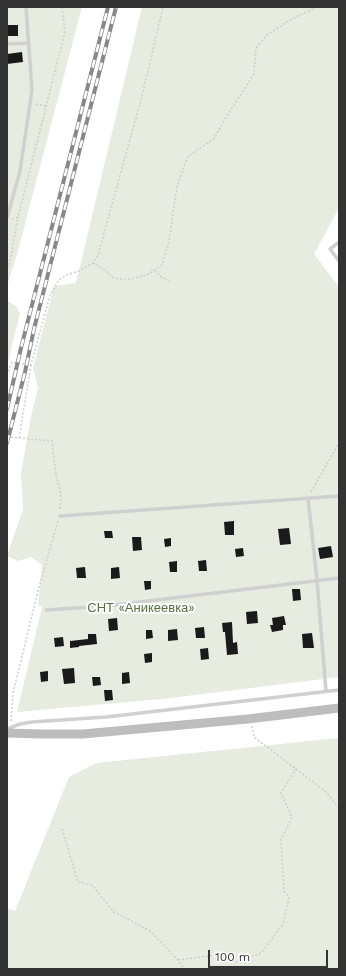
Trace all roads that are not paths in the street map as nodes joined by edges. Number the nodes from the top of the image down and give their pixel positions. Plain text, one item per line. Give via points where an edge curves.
1 (26, 7) edge
2 (29, 43) junction
3 (7, 44) edge
4 (7, 218) edge
5 (339, 242) edge
6 (339, 261) edge
7 (339, 496) edge
8 (308, 498) junction
9 (60, 516) road end
10 (339, 578) edge
11 (317, 580) junction
12 (46, 610) dead end
13 (339, 690) edge
14 (326, 692) junction
15 (339, 708) edge
16 (8, 730) edge

1 - 2 lane
2 - 3 lane
2 - 4 lane via 32,90 20,170
5 - 6 lane via 330,249
7 - 8 lane
8 - 9 lane
8 - 11 lane
10 - 11 lane
11 - 12 lane via 107,606
11 - 14 lane
13 - 14 lane
14 - 16 lane via 106,717 32,722
15 - 16 street via 83,734 41,734

